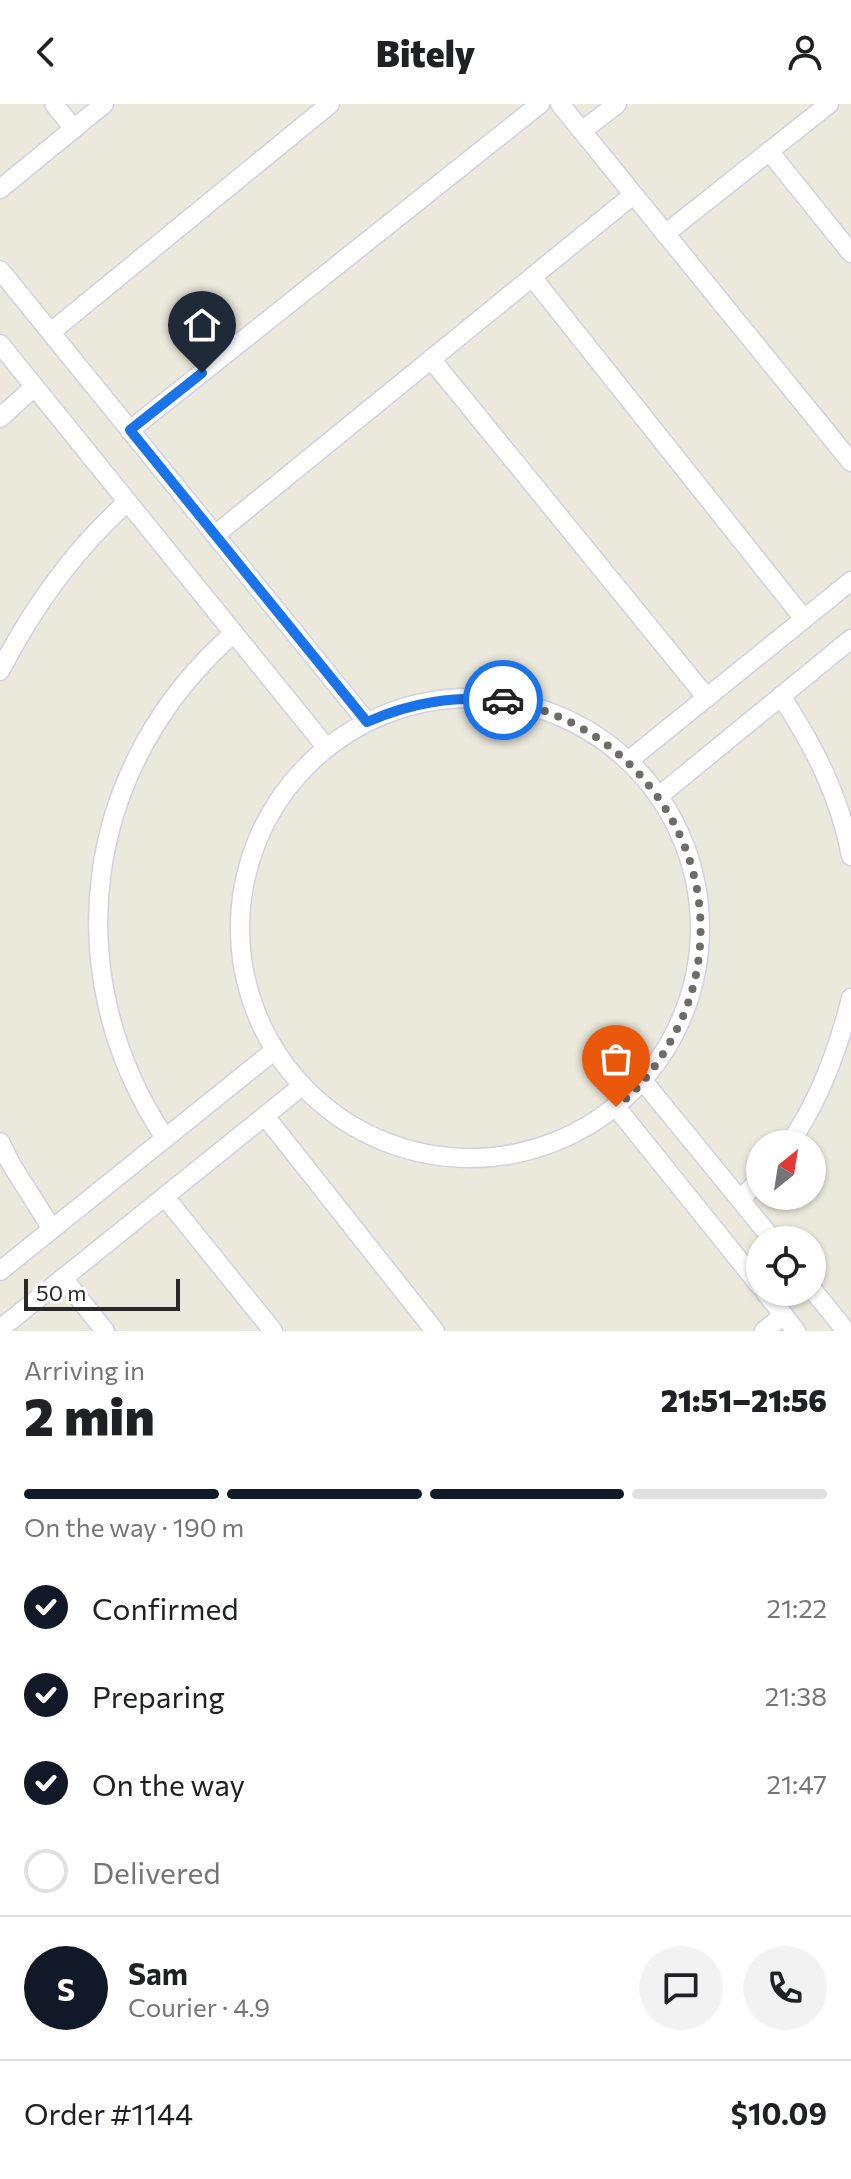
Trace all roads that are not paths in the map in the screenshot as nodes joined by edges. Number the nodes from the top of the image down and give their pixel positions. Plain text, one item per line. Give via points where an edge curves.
1 (54, 104) edge
2 (104, 104) edge
3 (330, 104) edge
4 (540, 104) edge
5 (560, 104) edge
6 (617, 104) edge
7 (829, 104) edge
8 (74, 129) junction
9 (582, 131) junction
10 (769, 151) junction
11 (0, 189) edge
12 (633, 195) junction
13 (665, 234) junction
14 (851, 253) edge
15 (0, 270) edge
16 (532, 277) junction
17 (51, 332) junction
18 (0, 344) edge
19 (431, 359) junction
20 (34, 387) junction
21 (0, 418) edge
22 (130, 430) junction
23 (851, 462) edge
24 (127, 502) junction
25 (215, 535) junction
26 (851, 581) edge
27 (804, 619) junction
28 (234, 633) junction
29 (851, 639) edge
30 (0, 671) edge
31 (781, 696) junction
32 (707, 698) junction
33 (367, 722) junction
34 (326, 747) junction
35 (628, 761) junction
36 (659, 796) junction
37 (851, 856) edge
38 (851, 998) edge
39 (275, 1050) junction
40 (643, 1081) junction
41 (302, 1086) junction
42 (616, 1107) junction
43 (265, 1116) junction
44 (798, 1130) edge
45 (165, 1138) junction
46 (0, 1142) edge
47 (746, 1194) edge
48 (165, 1197) junction
49 (740, 1200) junction
50 (761, 1226) edge
51 (52, 1229) junction
52 (746, 1269) edge
53 (0, 1271) edge
54 (63, 1278) junction
55 (826, 1304) edge
56 (777, 1306) edge
57 (784, 1315) junction
58 (846, 1325) edge
59 (0, 1329) edge
60 (105, 1331) edge
61 (273, 1331) edge
62 (435, 1331) edge
63 (764, 1331) edge
64 (796, 1331) edge

1 - 8 street
2 - 8 street
3 - 17 street
4 - 22 street
5 - 9 street
6 - 9 street
7 - 10 street
8 - 11 street
9 - 12 street
10 - 13 street
10 - 14 street
12 - 13 street
12 - 16 street
13 - 23 street
15 - 17 street
16 - 19 street
16 - 27 street
17 - 22 street
18 - 20 street
19 - 25 street
19 - 32 street
20 - 21 street
20 - 24 street
22 - 25 street
24 - 28 street
24 - 30 street via 44,595
25 - 33 street
26 - 27 street
27 - 32 street
28 - 34 street
28 - 45 street via 184,682 137,754 120,792 100,875 99,960 106,1002 132,1082
29 - 31 street
31 - 36 street
31 - 37 street via 821,762
32 - 35 street
33 - 34 street
33 - 35 street via 430,701 506,700 565,718
34 - 39 street via 275,803 245,873 239,911 246,987
35 - 36 street
36 - 40 street via 687,851 700,911 700,941 693,987 677,1030
38 - 44 street via 829,1071
39 - 41 street
39 - 45 street
40 - 42 street
40 - 49 street
41 - 42 street via 363,1132 399,1147 449,1157 512,1155 542,1147
41 - 43 street
42 - 52 street
43 - 48 street
43 - 62 street
45 - 51 street
46 - 51 street
47 - 49 street
48 - 54 street
48 - 61 street
49 - 50 street
51 - 53 street
54 - 59 street
54 - 60 street
55 - 58 street
56 - 57 street
57 - 63 street
57 - 64 street

